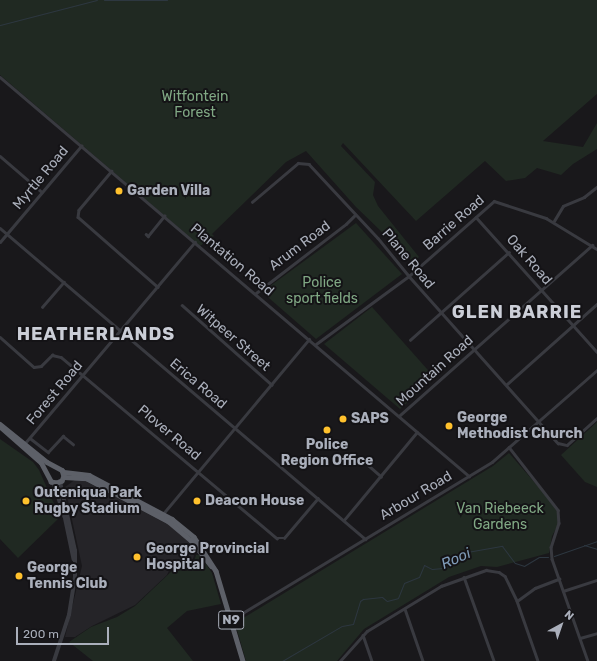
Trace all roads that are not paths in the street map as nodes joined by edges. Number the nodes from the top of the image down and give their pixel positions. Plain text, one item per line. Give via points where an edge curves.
1 (0, 77) edge
2 (81, 146) junction
3 (0, 156) edge
4 (112, 171) junction
5 (597, 186) edge
6 (42, 192) junction
7 (252, 202) dead end
8 (355, 214) junction
9 (164, 216) junction
10 (476, 217) junction
11 (554, 222) junction
12 (0, 228) edge
13 (7, 234) junction
14 (146, 234) dead end
15 (0, 242) edge
16 (195, 242) junction
17 (592, 245) junction
18 (597, 249) edge
19 (509, 252) junction
20 (409, 276) junction
21 (64, 282) junction
22 (158, 287) junction
23 (542, 289) junction
24 (256, 293) junction
25 (597, 304) edge
26 (182, 305) dead end
27 (42, 307) dead end
28 (441, 312) junction
29 (573, 326) junction
30 (121, 330) junction
31 (0, 337) edge
32 (310, 339) junction
33 (410, 340) dead end
34 (316, 344) junction
35 (474, 350) junction
36 (597, 352) edge
37 (597, 370) edge
38 (82, 376) junction
39 (272, 384) junction
40 (506, 385) junction
41 (399, 416) junction
42 (597, 418) edge
43 (538, 422) junction
44 (0, 424) edge
45 (0, 427) edge
46 (235, 428) junction
47 (417, 432) junction
48 (30, 438) junction
49 (24, 444) junction
50 (73, 444) dead end
51 (509, 447) junction
52 (360, 458) dead end
53 (55, 468) junction
54 (199, 470) junction
55 (48, 474) junction
56 (64, 475) junction
57 (381, 476) junction
58 (469, 476) junction
59 (60, 482) junction
60 (54, 483) junction
61 (318, 498) junction
62 (161, 515) junction
63 (344, 520) junction
64 (366, 539) junction
65 (75, 562) junction
66 (464, 577) junction
67 (559, 579) junction
68 (597, 580) edge
69 (563, 592) junction
70 (517, 601) junction
71 (405, 609) junction
72 (231, 620) junction
73 (597, 633) edge
74 (363, 635) junction
75 (580, 638) junction
76 (54, 661) edge
77 (243, 661) edge
78 (340, 661) edge
79 (372, 661) edge
80 (423, 661) edge
81 (494, 661) edge
82 (538, 661) edge
83 (588, 661) edge

1 - 2 street, Plantation Road
2 - 4 street, Plantation Road
2 - 6 street, Myrtle Road
3 - 6 street
4 - 9 street, Plantation Road
4 - 22 street via 79,210 78,217
5 - 11 street via 584,196 563,206
6 - 13 street, Myrtle Road
7 - 8 street, Plane Road via 303,162 311,166
8 - 20 street, Plane Road
8 - 24 street, Arum Road via 346,224
9 - 14 street via 148,236
9 - 16 street, Plantation Road
10 - 11 street, Barrie Road via 497,201
10 - 19 street, Oak Road
10 - 20 street, Barrie Road
11 - 17 street, Barrie Road
12 - 13 street, Erica Road
13 - 15 street, Myrtle Road
13 - 21 street, Erica Road
16 - 22 street, Forest Road
16 - 24 street, Plantation Road
17 - 18 street, Barrie Road
17 - 23 street, Mountain Road
19 - 23 street, Oak Road
19 - 28 street
20 - 28 street, Plane Road
20 - 34 street, Barrie Road
21 - 27 street
21 - 30 street, Erica Road
22 - 30 street, Forest Road
23 - 29 street, Oak Road
23 - 35 street, Mountain Road
24 - 32 street, Plantation Road
25 - 29 street
26 - 39 street, Witpeer Street
28 - 33 street
28 - 35 street, Plane Road
29 - 36 street, Oak Road
29 - 40 street
30 - 38 street, Forest Road
30 - 46 street, Erica Road
31 - 38 street, Plover Road via 34,367 41,366 50,356 56,354
32 - 34 street, Plantation Road
32 - 39 street
34 - 41 street, Plantation Road
35 - 40 street, Plane Road
35 - 41 street, Mountain Road
37 - 43 street, Arbour Road
38 - 48 street, Forest Road
38 - 54 street, Plover Road
39 - 46 street
40 - 43 street, Plane Road
41 - 47 street, Plantation Road
42 - 43 street, Plane Road via 564,446
43 - 51 street, Arbour Road
44 - 49 highway, N9
45 - 49 highway, N9
46 - 54 street
46 - 61 street, Erica Road
47 - 57 street
47 - 58 street, Plantation Road
48 - 49 street, Forest Road
48 - 50 street via 48,452 63,436
49 - 53 highway, N9
49 - 55 highway, N9
51 - 58 street, Arbour Road
51 - 67 street via 557,507 560,523 551,550
52 - 57 street
53 - 55 highway
53 - 56 highway, N9
54 - 61 street, Plover Road via 279,539 284,538
54 - 62 street
55 - 60 highway, N9
56 - 59 highway
56 - 62 highway, N9 via 87,474
57 - 63 street
58 - 64 street, Arbour Road
59 - 60 highway
59 - 65 street via 73,536
60 - 65 street via 66,516
61 - 63 street, Erica Road
62 - 72 highway, N9 via 186,529 201,544 212,562
63 - 64 street, Erica Road
64 - 72 street, Arbour Road
65 - 76 street via 73,598
66 - 70 street via 486,570 501,573
66 - 71 street via 441,586
66 - 81 street
67 - 69 street
67 - 70 street via 535,588
68 - 69 street
69 - 75 street
70 - 82 street
71 - 74 street
71 - 80 street
72 - 77 highway, N9
73 - 75 street
74 - 78 street
74 - 79 street
75 - 83 street

